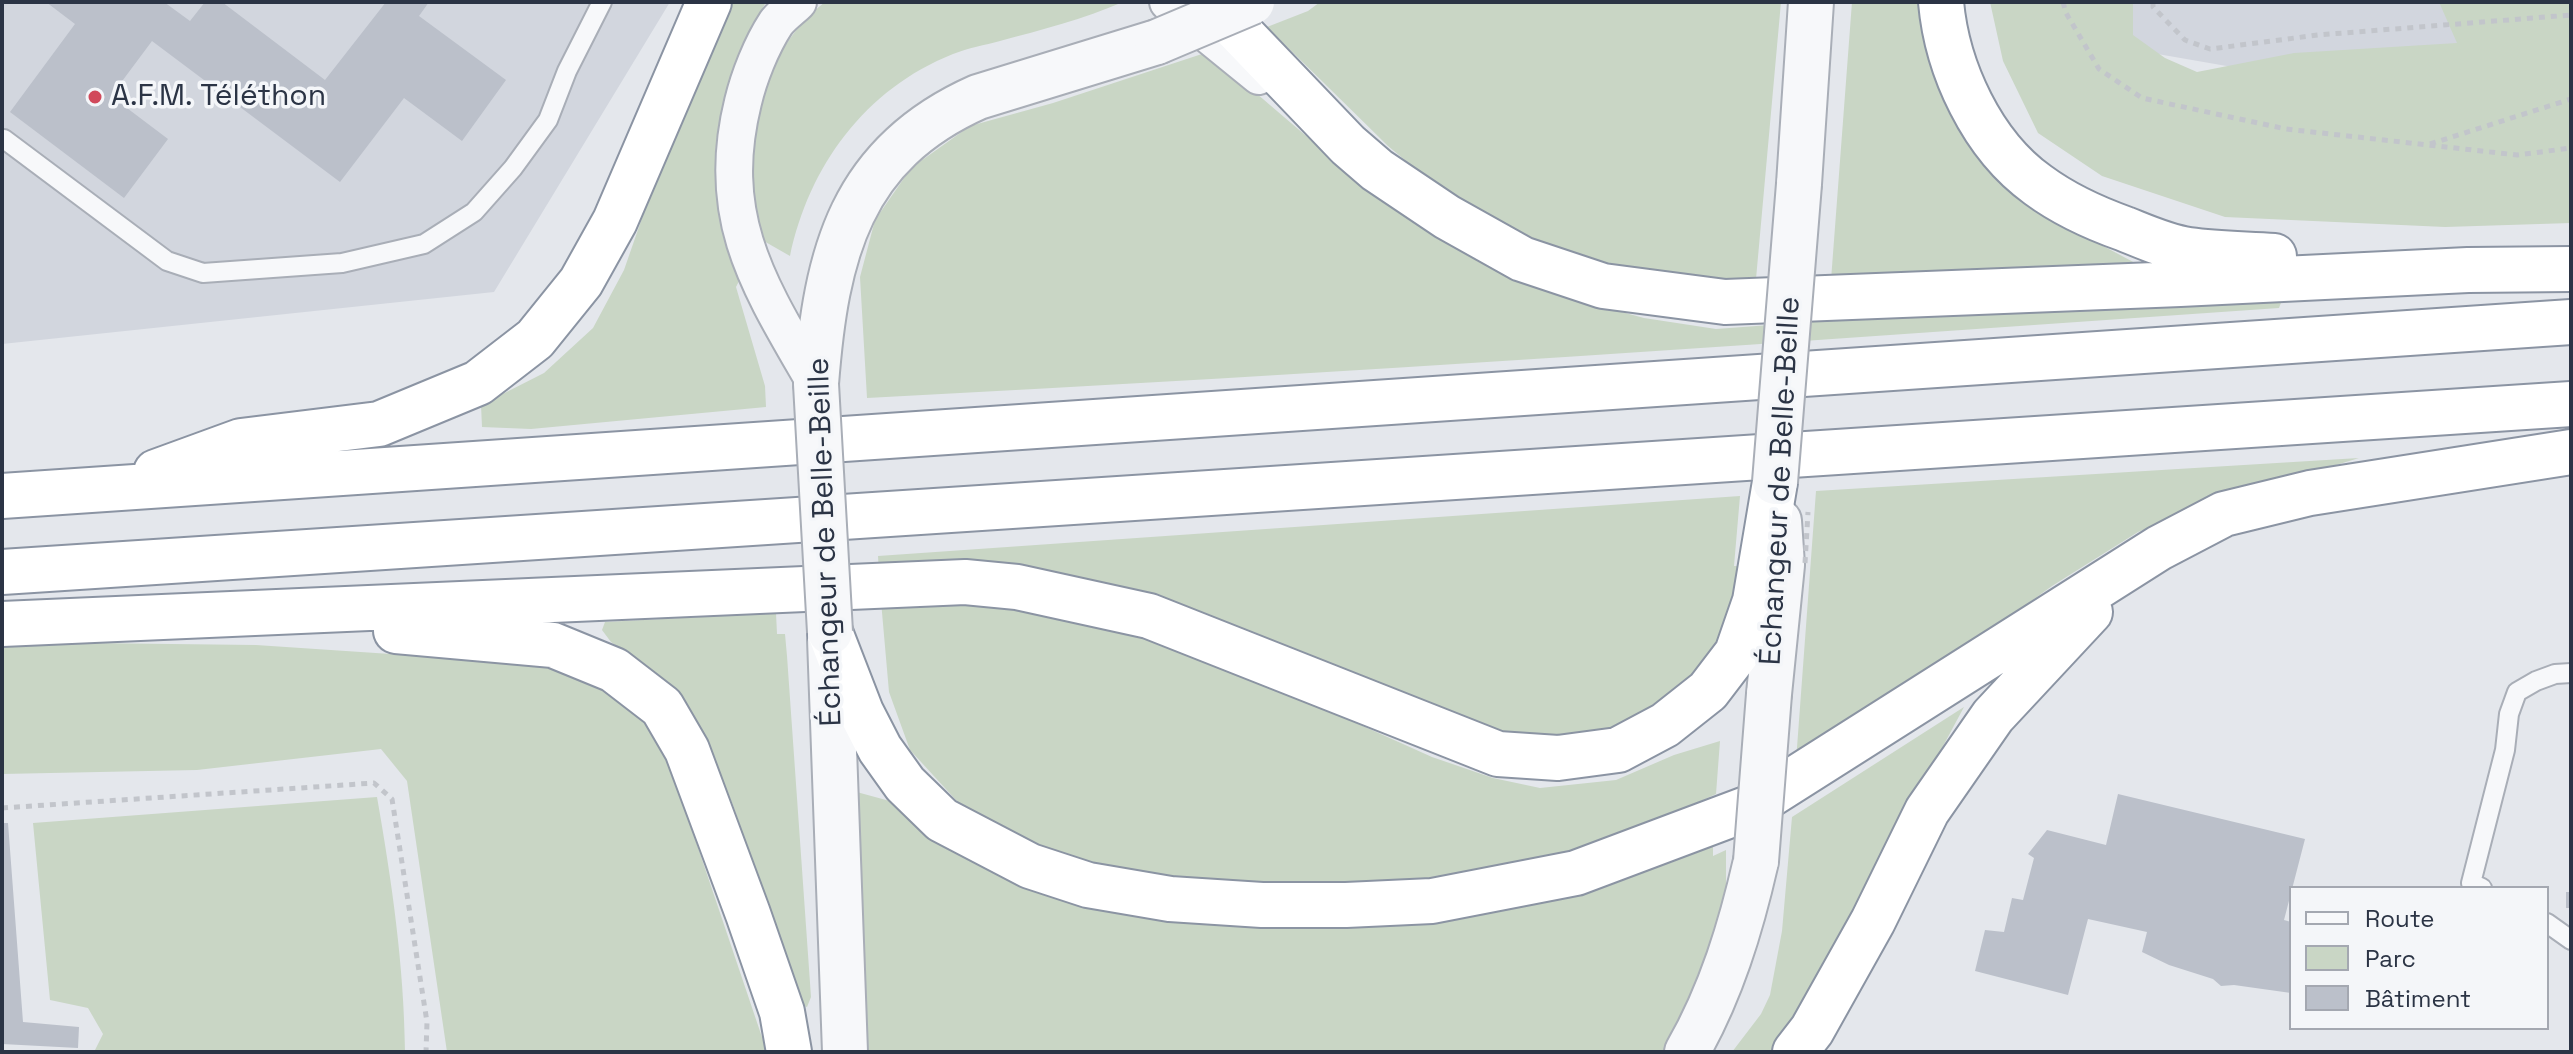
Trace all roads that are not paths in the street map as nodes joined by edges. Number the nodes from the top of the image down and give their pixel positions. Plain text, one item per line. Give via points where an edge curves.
1 (602, 2) edge
2 (709, 2) edge
3 (1211, 2) edge
4 (1252, 2) edge
5 (1811, 2) edge
6 (1941, 2) edge
7 (786, 9) edge
8 (1163, 22) edge
9 (4, 139) dead end
10 (1348, 145) junction
11 (2571, 269) edge
12 (2468, 270) junction
13 (2571, 322) edge
14 (816, 384) junction
15 (2571, 404) edge
16 (2571, 452) edge
17 (1775, 482) joint
18 (109, 489) junction
19 (2, 496) edge
20 (2159, 548) junction
21 (1772, 565) junction
22 (2, 572) edge
23 (222, 615) junction
24 (2, 624) edge
25 (830, 632) junction
26 (2571, 673) edge
27 (2478, 886) edge
28 (2549, 924) edge
29 (2571, 940) edge
30 (789, 1052) edge
31 (845, 1052) edge
32 (1687, 1052) edge
33 (1795, 1052) edge

1 - 9 lane via 548,120 474,212 424,244 342,263 203,273 167,261
2 - 18 highway via 615,221 581,282 535,339 478,383 379,424 241,441
3 - 10 highway
4 - 8 street, Échangeur de Belle-Beille, bridge
5 - 17 street, Échangeur de Belle-Beille, bridge
6 - 12 highway via 1957,74 1977,116 2036,184 2088,215 2186,250
7 - 14 street via 747,84 735,137 735,196 751,264
8 - 10 street via 1275,90
8 - 14 street, Échangeur de Belle-Beille via 950,110 896,149 873,176 843,239 826,300
10 - 12 highway via 1447,217 1522,259 1603,286 1725,302
11 - 12 highway
13 - 18 highway
14 - 25 street, Échangeur de Belle-Beille, bridge
15 - 22 highway
16 - 20 highway via 2310,493 2224,514
17 - 21 highway
18 - 19 highway
20 - 25 highway via 1749,808 1576,873 1432,901 1262,905 1170,899 1088,885 1030,866 942,820 905,784 861,712
20 - 33 highway via 2081,620 1993,716 1927,811 1873,921
21 - 23 highway via 1737,653 1708,691 1665,725 1618,750 1558,758 1498,754 1149,616 1017,587 965,582
21 - 32 street, Échangeur de Belle-Beille, bridge via 1756,861 1729,959
23 - 24 highway
23 - 30 highway via 553,645 614,670 662,707 687,750 782,1012
25 - 31 street, Échangeur de Belle-Beille
26 - 27 lane via 2555,674 2517,692 2471,883
28 - 29 lane

